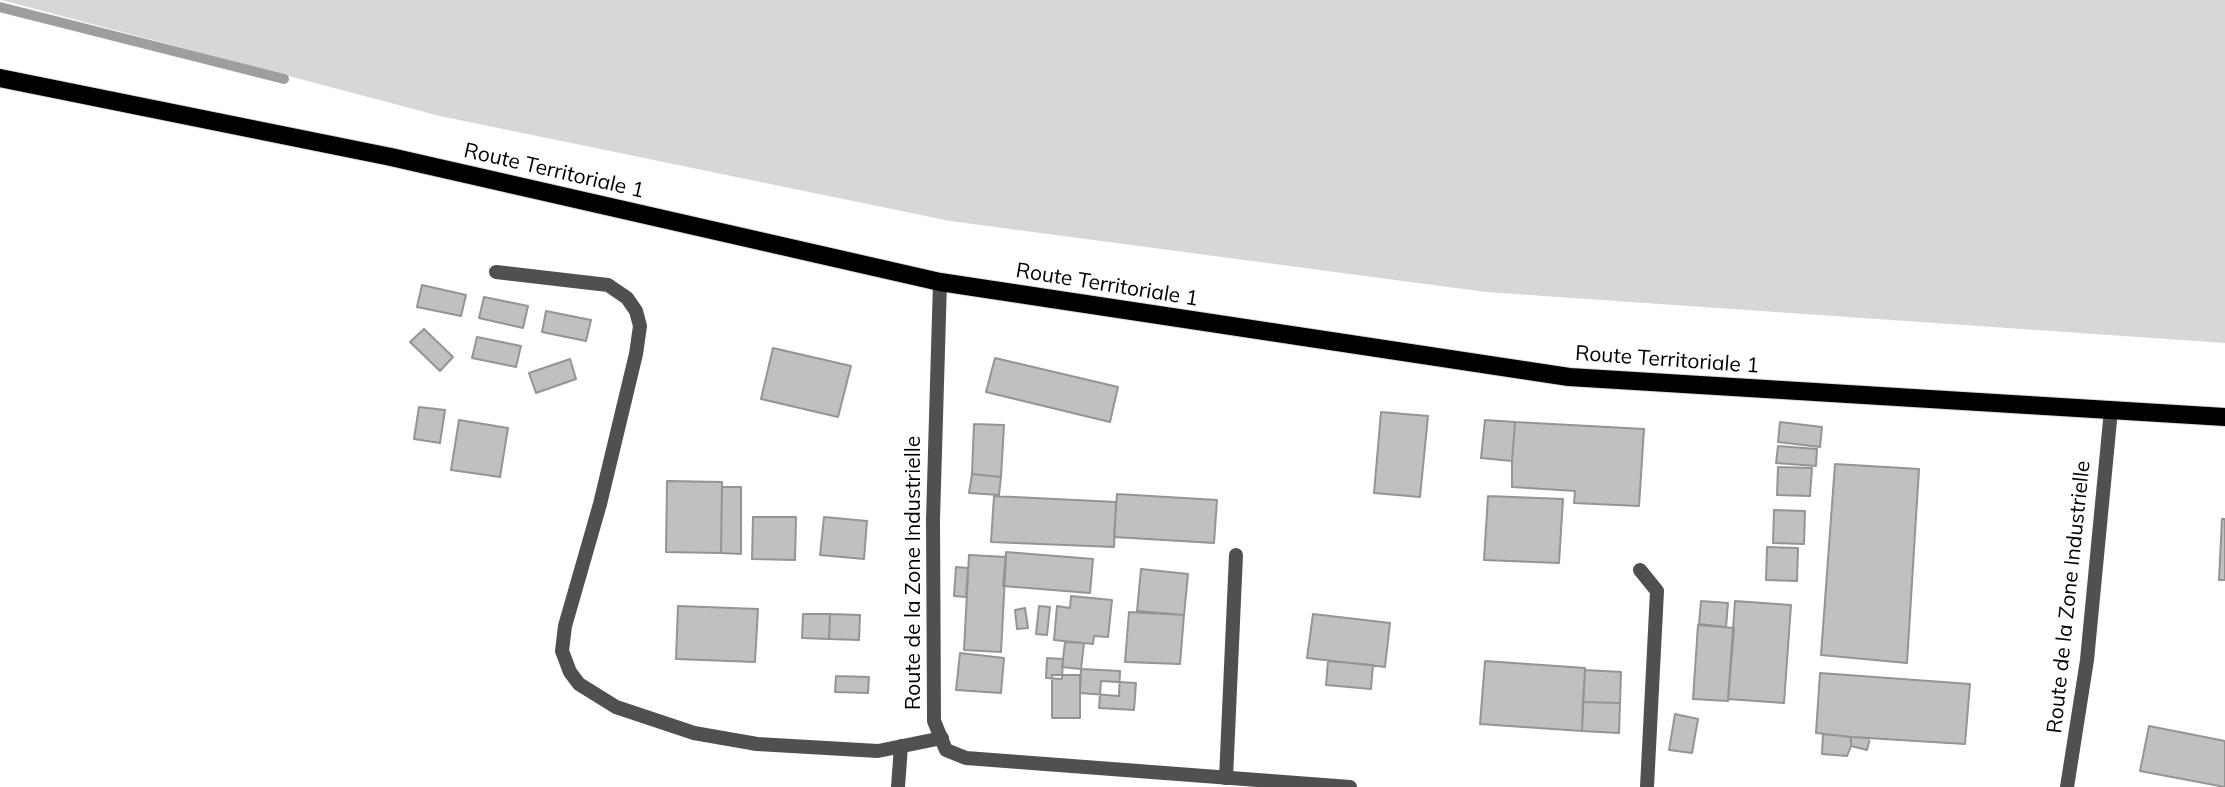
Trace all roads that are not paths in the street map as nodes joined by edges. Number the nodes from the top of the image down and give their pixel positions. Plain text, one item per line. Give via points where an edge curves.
1 (0, 78) edge
2 (496, 272) dead end
3 (940, 282) junction
4 (2111, 411) junction
5 (2225, 417) edge
6 (1236, 555) dead end
7 (1640, 570) dead end
8 (942, 738) junction
9 (901, 746) junction
10 (1226, 778) junction
11 (898, 787) edge
12 (1350, 787) edge
13 (1647, 787) edge
14 (2067, 787) edge

1 - 3 main road, Route Territoriale 1 via 391,158
2 - 9 street via 608,285 627,298 640,326 600,504 565,626 562,651 579,684 616,707 694,733 771,745 878,751
3 - 4 main road, Route Territoriale 1 via 1569,377
3 - 8 street, Route de la Zone Industrielle via 933,519 934,721
4 - 5 main road, Route Territoriale 1
4 - 14 street, Route de la Zone Industrielle via 2087,660
6 - 10 street
7 - 13 street via 1657,591
8 - 9 street
8 - 10 street via 946,750 966,758
9 - 11 street
10 - 12 street

